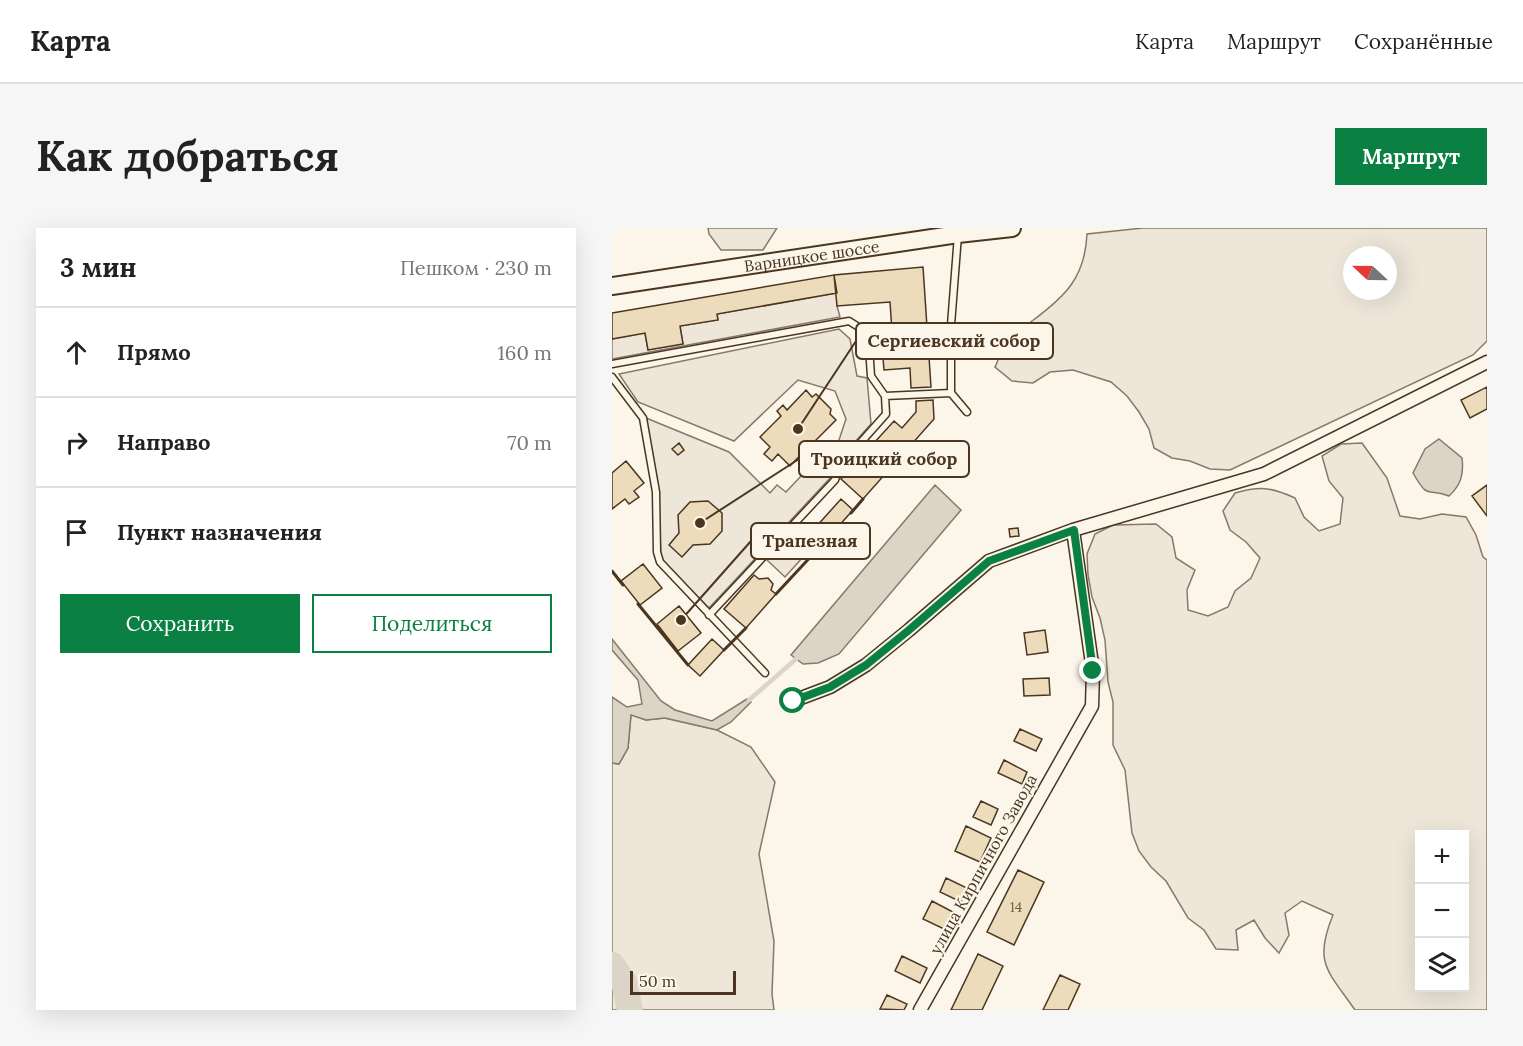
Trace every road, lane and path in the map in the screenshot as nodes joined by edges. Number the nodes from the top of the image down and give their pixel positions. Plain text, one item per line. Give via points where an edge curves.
1 (1012, 228) edge
2 (958, 234) junction
3 (612, 286) edge
4 (1487, 362) edge
5 (612, 364) edge
6 (612, 377) edge
7 (951, 393) junction
8 (885, 396) junction
9 (967, 412) dead end
10 (1074, 530) junction
11 (709, 615) junction
12 (765, 673) dead end
13 (793, 701) dead end
14 (920, 1010) edge

1 - 2 street, Варницкое шоссе
2 - 3 street, Варницкое шоссе
2 - 7 lane
4 - 10 street via 1264,474
5 - 8 lane via 849,321 868,333 871,376
6 - 11 lane via 643,418 656,492 660,562
7 - 8 lane
7 - 9 lane
8 - 11 lane via 886,414 839,467 836,480
10 - 13 street via 989,561 866,665 830,687
10 - 14 street, улица Кирпичного Завода via 1093,671 1092,706
11 - 12 lane

